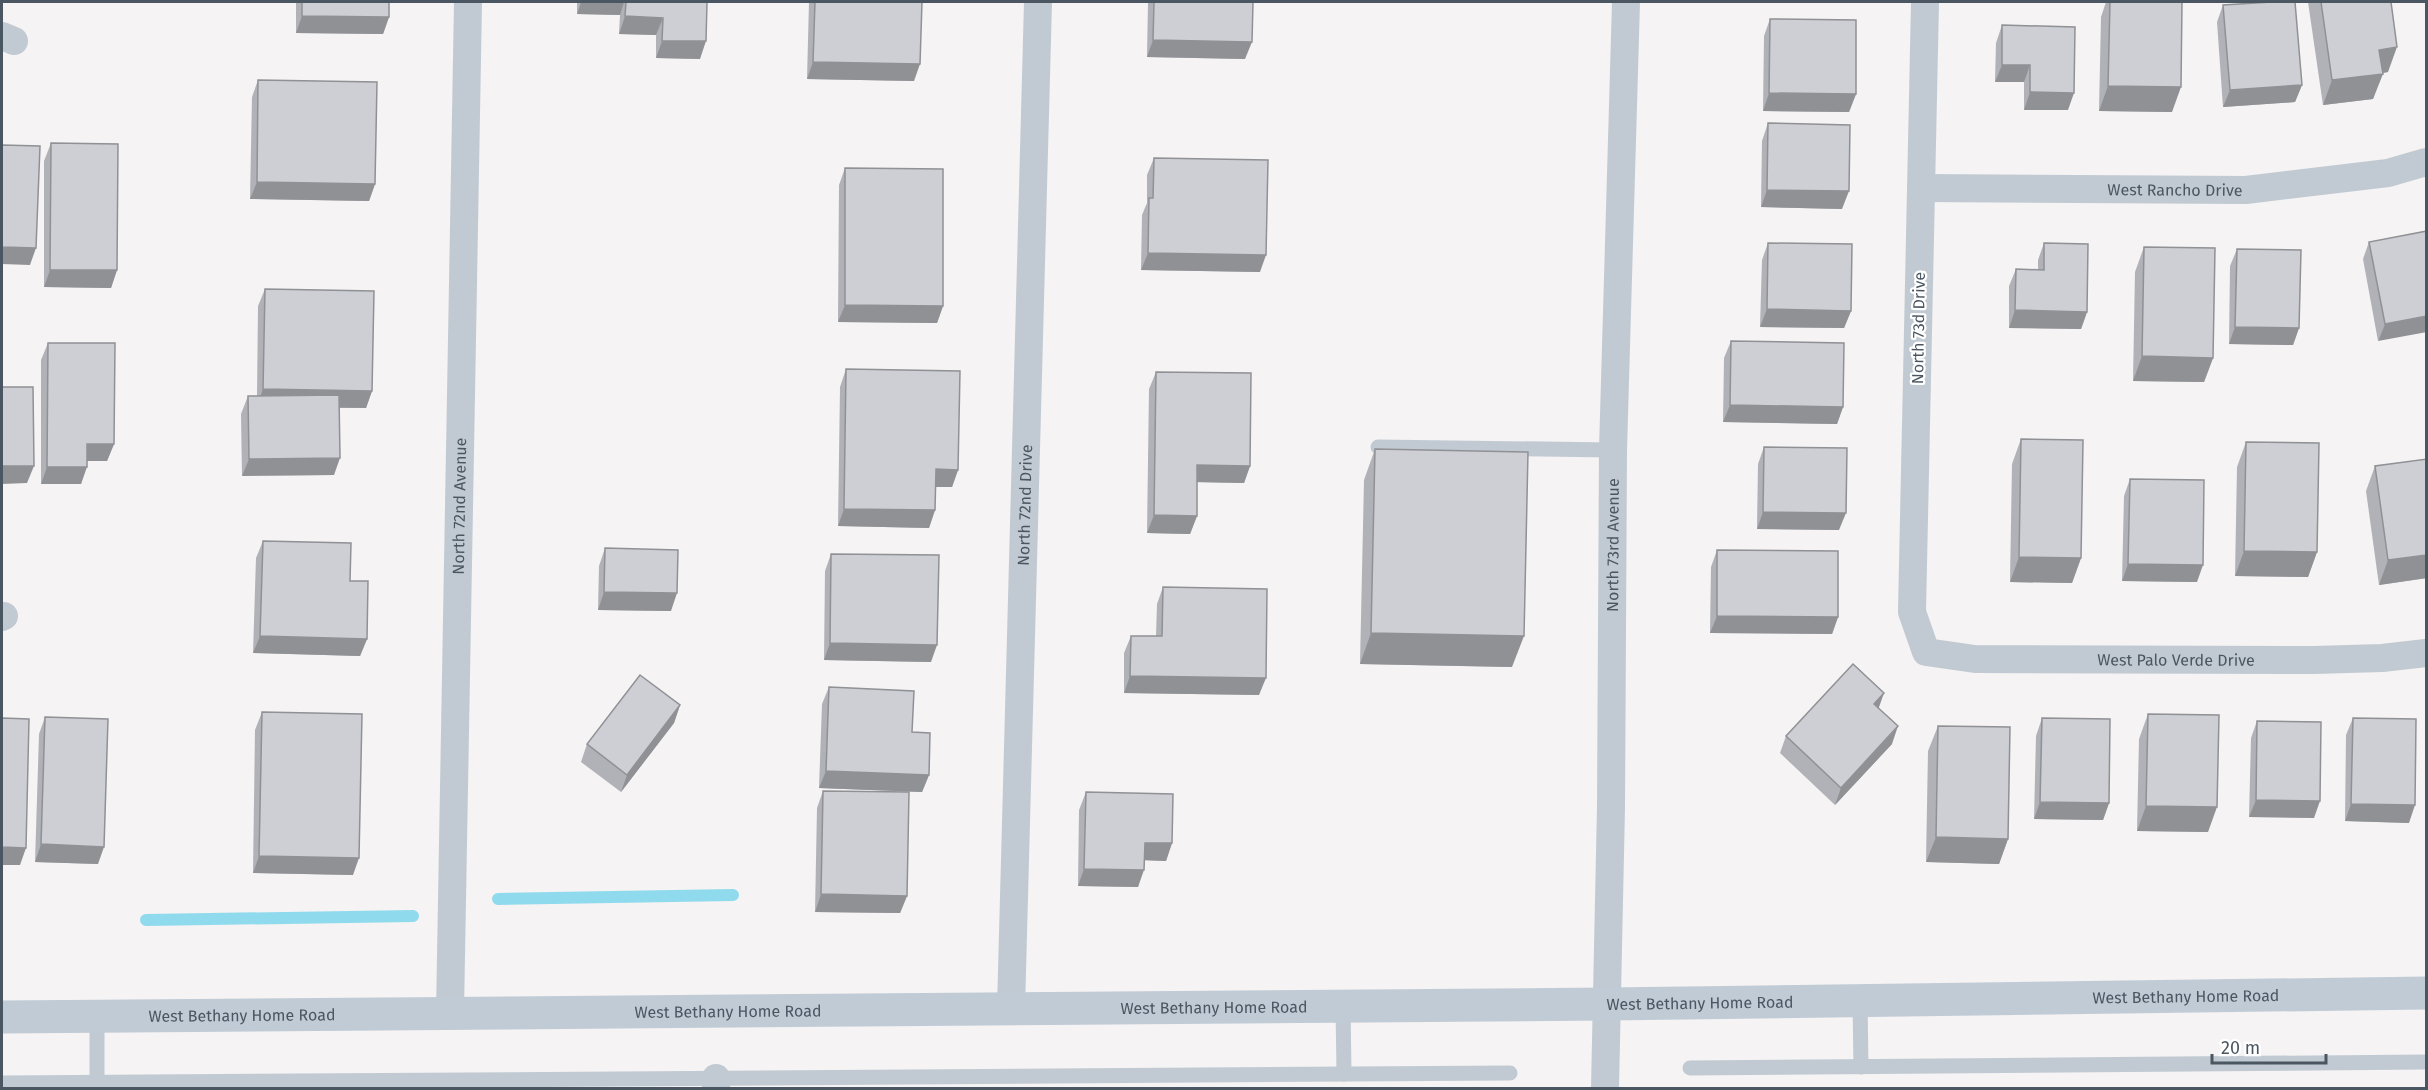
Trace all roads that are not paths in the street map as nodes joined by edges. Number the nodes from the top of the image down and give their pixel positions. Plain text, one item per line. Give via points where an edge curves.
1 (468, 2) edge
2 (1038, 2) edge
3 (1626, 2) edge
4 (1924, 2) edge
5 (2427, 162) edge
6 (1921, 189) junction
7 (1378, 447) edge
8 (1613, 450) junction
9 (1926, 652) joint
10 (2427, 653) edge
11 (2427, 993) edge
12 (1860, 1001) junction
13 (1608, 1004) junction
14 (1343, 1005) junction
15 (1011, 1009) junction
16 (450, 1012) junction
17 (97, 1016) junction
18 (2, 1017) edge
19 (2427, 1062) edge
20 (1861, 1067) junction
21 (1690, 1068) dead end
22 (1510, 1073) dead end
23 (1344, 1074) junction
24 (97, 1082) junction
25 (2, 1083) edge
26 (716, 1083) edge
27 (1605, 1089) edge

1 - 16 street, North 72nd Avenue
2 - 15 street, North 72nd Drive
3 - 8 street, North 73rd Avenue
4 - 6 street, North 73d Drive
5 - 6 street, West Rancho Drive via 2388,173 2246,190
6 - 9 street, North 73d Drive via 1912,612
7 - 8 lane
8 - 13 street, North 73rd Avenue
9 - 10 street, West Palo Verde Drive via 1975,659 2302,660
11 - 12 main road, West Bethany Home Road
12 - 13 main road, West Bethany Home Road
12 - 20 lane
13 - 14 main road, West Bethany Home Road
13 - 27 street, North 73rd Avenue
14 - 15 main road, West Bethany Home Road
14 - 23 lane
15 - 16 main road, West Bethany Home Road
16 - 17 main road, West Bethany Home Road
17 - 18 main road, West Bethany Home Road
17 - 24 lane
19 - 20 lane
20 - 21 lane
22 - 23 lane
23 - 26 lane
24 - 25 lane
24 - 26 lane

